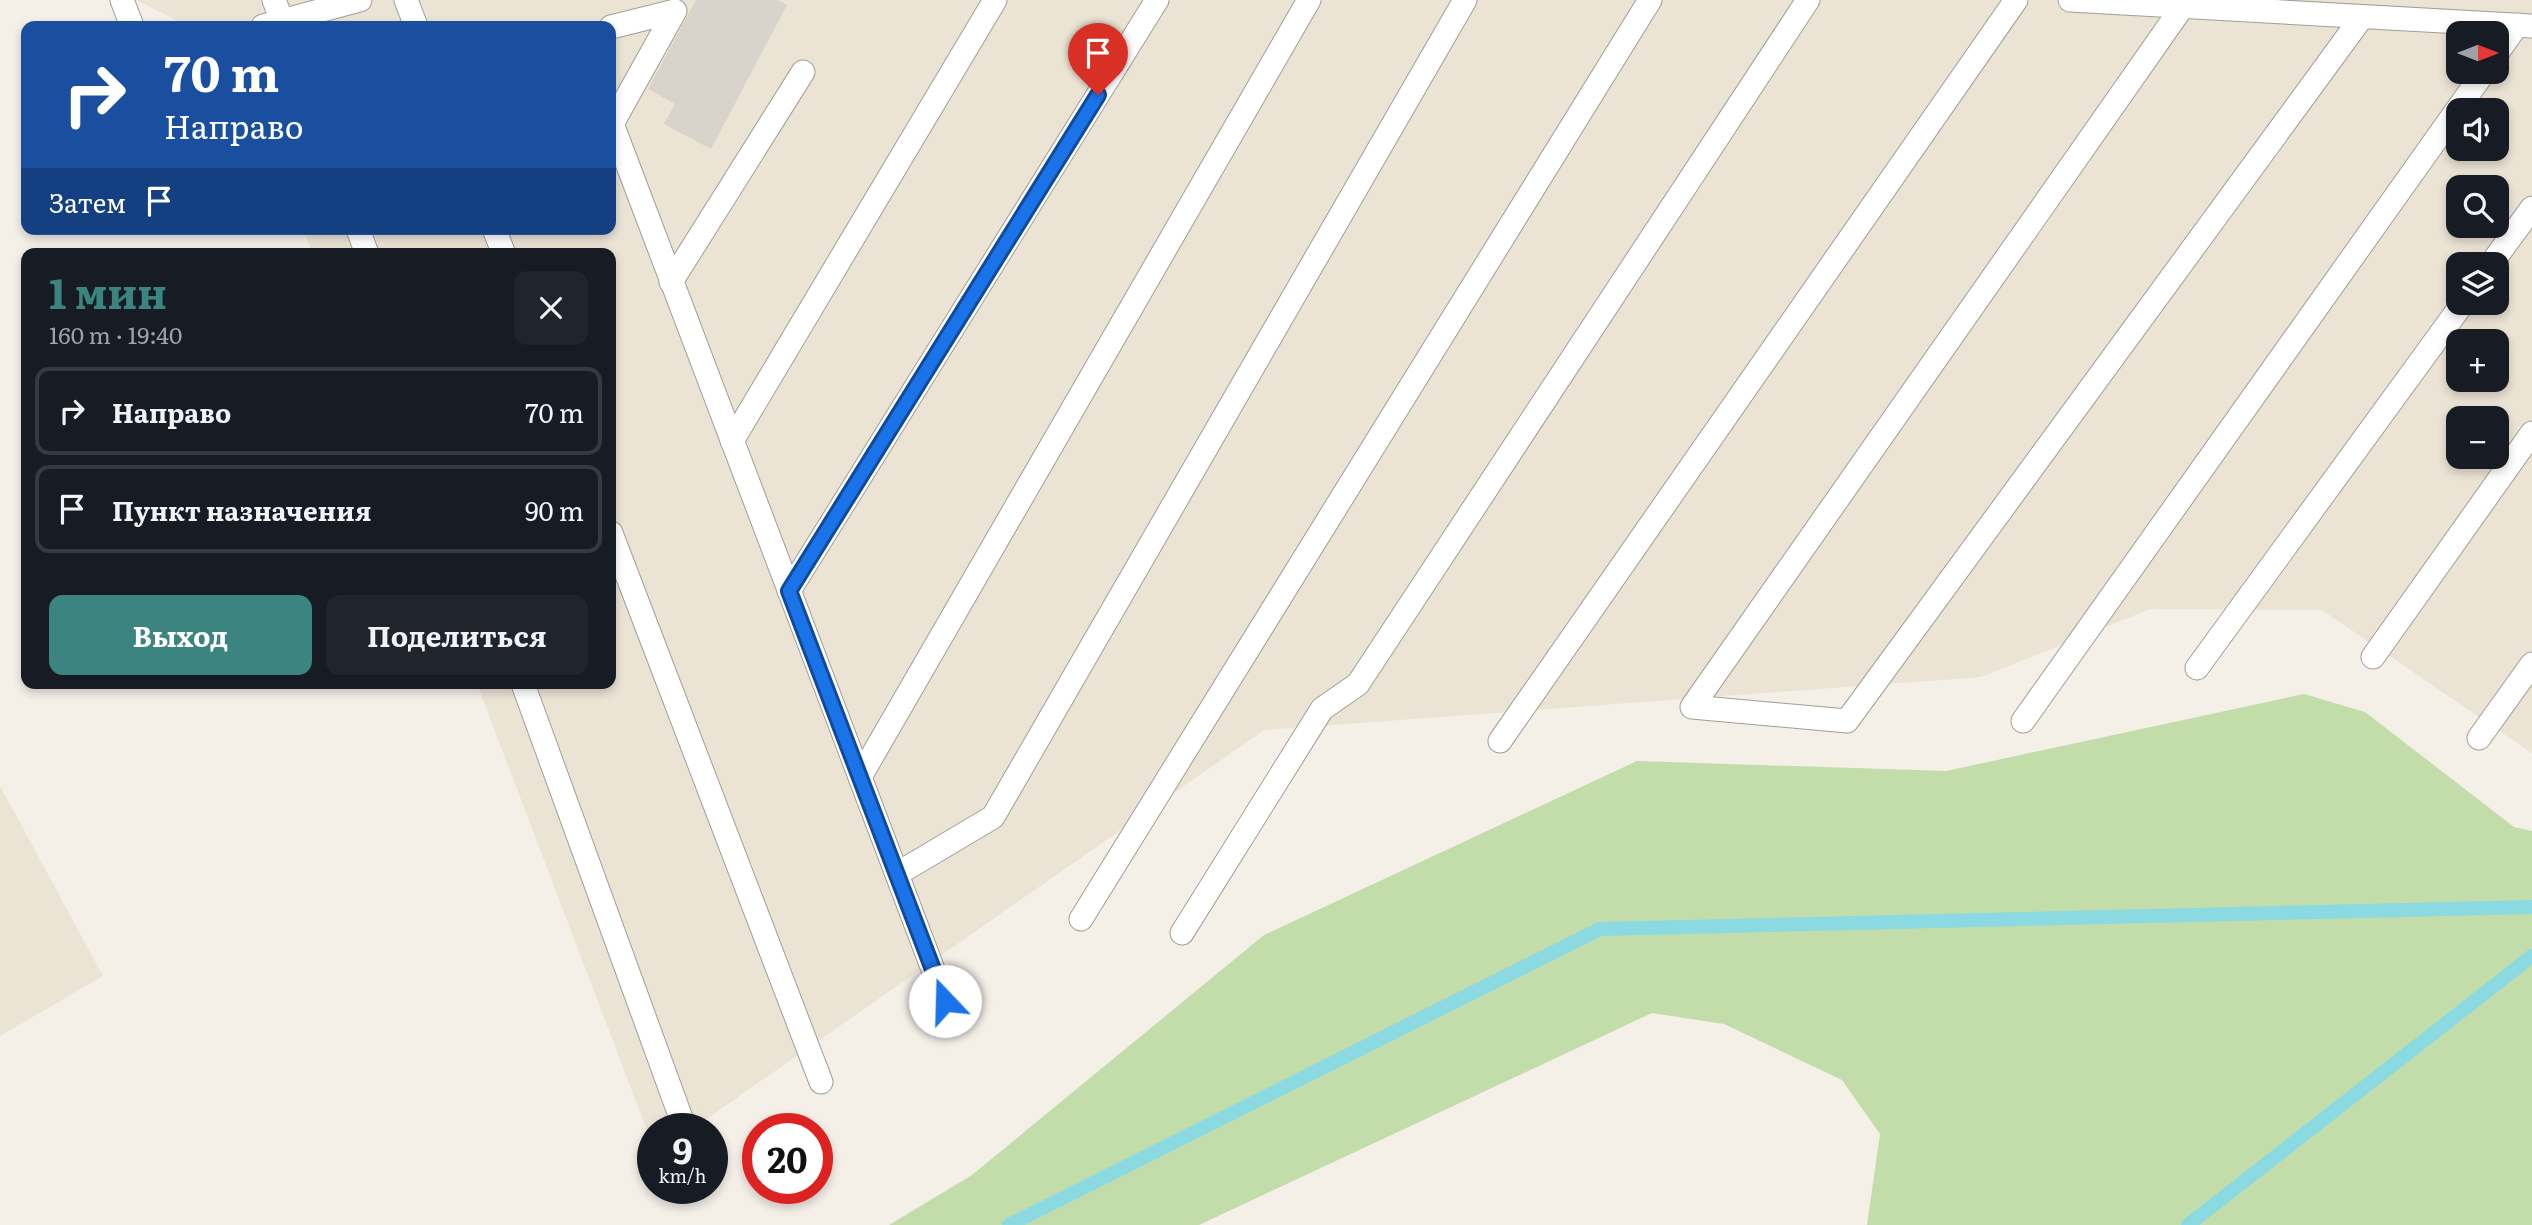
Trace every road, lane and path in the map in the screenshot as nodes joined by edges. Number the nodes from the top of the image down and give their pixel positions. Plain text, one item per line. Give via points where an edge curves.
1 (122, 0) edge
2 (274, 0) edge
3 (360, 0) edge
4 (406, 0) edge
5 (995, 0) edge
6 (1157, 0) edge
7 (1309, 0) edge
8 (1465, 0) edge
9 (1650, 0) edge
10 (1808, 0) edge
11 (2016, 0) edge
12 (2070, 0) edge
13 (2079, 0) edge
14 (2218, 4) edge
15 (2183, 6) junction
16 (2350, 11) edge
17 (2474, 11) edge
18 (130, 21) edge
19 (277, 21) edge
20 (290, 21) edge
21 (414, 21) edge
22 (616, 26) edge
23 (2524, 26) edge
24 (2510, 40) edge
25 (803, 72) dead end
26 (2475, 84) edge
27 (616, 114) edge
28 (616, 136) edge
29 (2532, 208) edge
30 (2500, 252) edge
31 (671, 282) junction
32 (2454, 315) edge
33 (2532, 433) edge
34 (732, 441) junction
35 (616, 546) edge
36 (789, 591) junction
37 (2373, 657) dead end
38 (2532, 664) edge
39 (2197, 668) dead end
40 (525, 689) edge
41 (2023, 721) dead end
42 (2479, 738) dead end
43 (1500, 741) dead end
44 (860, 777) junction
45 (897, 874) junction
46 (1081, 919) dead end
47 (1182, 933) dead end
48 (945, 1001) dead end
49 (821, 1082) dead end
50 (679, 1113) edge

1 - 18 lane
2 - 19 lane
3 - 20 lane
4 - 21 lane
5 - 34 lane
6 - 36 lane
7 - 44 lane
8 - 45 lane via 993,817
9 - 46 lane
10 - 47 lane via 1358,684 1322,709
11 - 43 lane
12 - 13 lane
13 - 15 lane
14 - 15 lane
14 - 16 lane
15 - 16 lane via 1692,707 1847,721
16 - 17 lane
17 - 23 lane
22 - 27 lane via 675,11
23 - 24 lane
25 - 31 lane
26 - 41 lane
28 - 31 lane
29 - 30 lane
31 - 34 lane
32 - 39 lane
33 - 37 lane
34 - 36 lane
35 - 49 lane
36 - 44 lane
38 - 42 lane
40 - 50 lane
44 - 45 lane
45 - 48 lane

